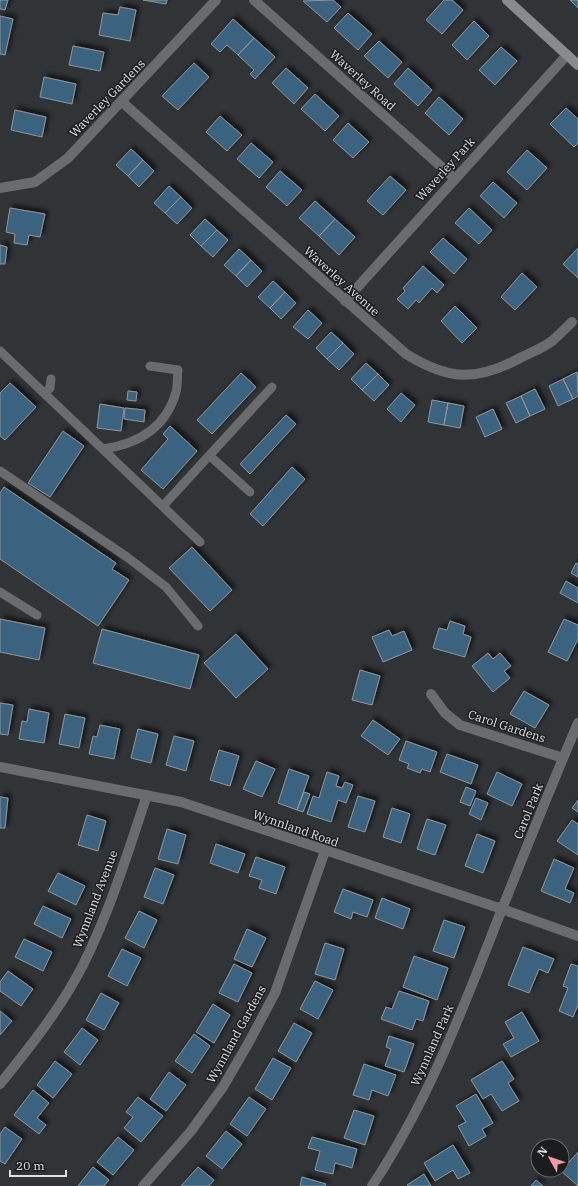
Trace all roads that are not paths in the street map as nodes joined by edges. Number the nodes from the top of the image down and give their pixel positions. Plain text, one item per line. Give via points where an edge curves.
1 (216, 0) edge
2 (254, 0) edge
3 (507, 0) edge
4 (567, 55) junction
5 (578, 65) edge
6 (122, 102) junction
7 (454, 178) junction
8 (0, 188) edge
9 (345, 301) junction
10 (572, 322) dead end
11 (0, 351) edge
12 (150, 366) dead end
13 (51, 379) dead end
14 (272, 387) dead end
15 (45, 393) junction
16 (103, 449) junction
17 (210, 456) junction
18 (0, 471) edge
19 (250, 492) dead end
20 (163, 506) junction
21 (200, 542) dead end
22 (0, 592) edge
23 (37, 615) dead end
24 (198, 626) dead end
25 (431, 694) dead end
26 (578, 723) edge
27 (563, 758) junction
28 (0, 767) edge
29 (148, 795) junction
30 (325, 851) junction
31 (502, 908) junction
32 (578, 936) edge
33 (0, 1084) edge
34 (143, 1186) edge
35 (372, 1186) edge

1 - 6 street, Waverley Gardens
2 - 7 street, Waverley Road
3 - 4 street
4 - 5 street
4 - 7 street, Waverley Park
6 - 8 street, Waverley Gardens via 68,158 35,182
6 - 9 street, Waverley Avenue
7 - 9 street, Waverley Park
9 - 10 street, Waverley Avenue via 406,354 427,367 452,374 479,375 504,367 551,342
11 - 15 lane
12 - 16 lane via 178,370 176,392 165,414 152,431 123,446
13 - 15 lane via 50,388
14 - 17 lane
15 - 16 lane
16 - 20 lane
17 - 19 lane
17 - 20 lane
18 - 24 lane via 127,557 166,587
20 - 21 lane
22 - 23 lane
25 - 27 street, Carol Gardens via 445,713 460,725
26 - 27 street, Carol Park
27 - 31 street, Carol Park
28 - 29 street, Wynnland Road
29 - 30 street, Wynnland Road via 181,802
29 - 33 street, Wynnland Avenue via 106,914 83,965 64,997
30 - 31 street, Wynnland Road
30 - 34 street, Wynnland Gardens via 275,993 249,1042 223,1087 191,1131
31 - 32 street, Wynnland Road
31 - 35 street, Wynnland Park via 463,1010 435,1072 412,1120

